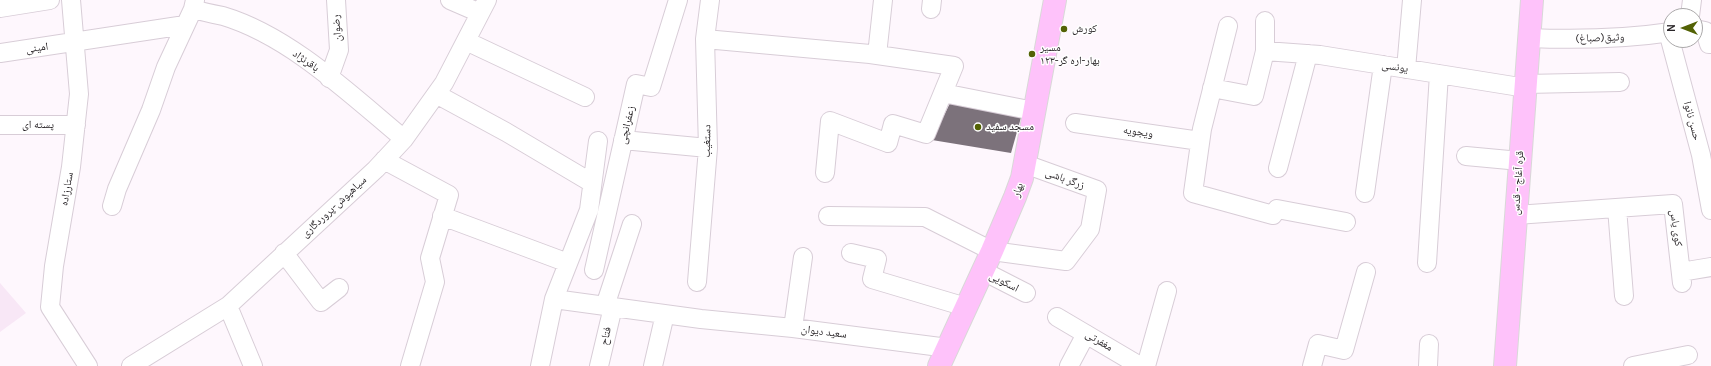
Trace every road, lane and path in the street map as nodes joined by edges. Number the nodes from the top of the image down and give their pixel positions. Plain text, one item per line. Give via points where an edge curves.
1 (50, 0) edge
2 (71, 0) edge
3 (336, 0) edge
4 (450, 0) edge
5 (678, 0) edge
6 (710, 0) edge
7 (883, 0) edge
8 (1055, 0) edge
9 (1412, 0) edge
10 (1532, 0) edge
11 (194, 5) edge
12 (483, 7) edge
13 (0, 8) edge
14 (1265, 21) dead end
15 (185, 25) junction
16 (1228, 26) dead end
17 (1703, 31) edge
18 (1663, 33) edge
19 (1530, 38) junction
20 (705, 40) junction
21 (466, 41) junction
22 (75, 43) junction
23 (1711, 44) edge
24 (1673, 48) edge
25 (1265, 51) junction
26 (0, 53) edge
27 (1308, 54) junction
28 (877, 55) junction
29 (1383, 65) junction
30 (1406, 69) junction
31 (1439, 74) junction
32 (330, 78) junction
33 (1620, 82) dead end
34 (1526, 86) junction
35 (1212, 88) junction
36 (943, 93) junction
37 (436, 94) junction
38 (585, 98) dead end
39 (1034, 111) junction
40 (1075, 123) dead end
41 (0, 125) edge
42 (76, 125) junction
43 (404, 139) junction
44 (623, 140) junction
45 (598, 141) dead end
46 (1200, 141) junction
47 (708, 148) junction
48 (1466, 156) dead end
49 (384, 160) junction
50 (1520, 161) junction
51 (1025, 164) junction
52 (1278, 168) dead end
53 (825, 173) dead end
54 (592, 183) junction
55 (1365, 193) dead end
56 (112, 206) dead end
57 (1617, 208) junction
58 (1711, 210) edge
59 (1516, 215) junction
60 (442, 216) junction
61 (828, 216) dead end
62 (1346, 222) dead end
63 (632, 224) dead end
64 (992, 251) junction
65 (284, 253) junction
66 (851, 253) dead end
67 (803, 257) dead end
68 (568, 263) junction
69 (1427, 263) dead end
70 (1711, 267) edge
71 (594, 270) dead end
72 (983, 271) junction
73 (1366, 272) dead end
74 (697, 282) dead end
75 (339, 288) dead end
76 (1167, 291) dead end
77 (1026, 293) dead end
78 (1624, 296) dead end
79 (554, 299) junction
80 (228, 306) junction
81 (609, 306) junction
82 (966, 307) junction
83 (665, 314) junction
84 (1057, 317) dead end
85 (793, 328) junction
86 (1086, 334) junction
87 (1429, 344) dead end
88 (1688, 355) dead end
89 (943, 357) edge
90 (88, 366) edge
91 (131, 366) edge
92 (253, 366) edge
93 (410, 366) edge
94 (540, 366) edge
95 (599, 366) edge
96 (653, 366) edge
97 (1069, 366) edge
98 (1140, 366) edge
99 (1146, 366) edge
100 (1312, 366) edge
101 (1428, 366) edge
102 (1505, 366) edge
103 (1633, 366) edge

1 - 13 street
2 - 22 street, ستارزاده
3 - 32 street, رضوان via 339,50
4 - 12 street
5 - 44 street, زعفرانچی via 651,87 636,84
6 - 20 street, دستغیب
7 - 28 street
8 - 39 main road, بهار
9 - 30 street
10 - 19 main road, قره آغاج - قدس
11 - 15 street, باقرنژاد
11 - 32 street, باقرنژاد via 261,32 308,60
12 - 21 street, سیاهپوش-پروردگاری
14 - 25 street
15 - 22 street, امینی
15 - 56 street, باقرنژاد via 166,66
16 - 35 street
17 - 23 street
18 - 19 street, وثیق(صباغ) via 1595,39
19 - 34 main road, قره آغاج - قدس
20 - 28 street
20 - 47 street, دستغیب
21 - 37 street, سیاهپوش-پروردگاری
21 - 38 street
22 - 26 street, امینی
22 - 42 street, ستارزاده via 79,94
24 - 58 street, حسن نانوا via 1702,155
25 - 27 street, یونسی
25 - 35 street via 1254,96
27 - 29 street, یونسی
27 - 52 street
28 - 36 street via 954,66
29 - 30 street, یونسی
29 - 55 street
30 - 31 street, یونسی
31 - 34 street, یونسی
31 - 69 street
32 - 43 street, باقرنژاد
33 - 34 street, یونسی
34 - 50 main road, قره آغاج - قدس
35 - 46 street
36 - 39 street
36 - 53 street via 926,134 893,124 888,143 830,121
37 - 43 street, سیاهپوش-پروردگاری
37 - 54 street
39 - 51 main road, بهار
40 - 46 street, ویجویه
41 - 42 street, پسته ای
42 - 90 street, ستارزاده via 50,308
43 - 49 street, سیاهپوش-پروردگاری
44 - 47 street
44 - 71 street, زعفرانچی
45 - 54 street
46 - 62 street via 1193,193 1273,215 1277,209
47 - 74 street, دستغیب
48 - 50 street
49 - 60 street via 449,195
49 - 65 street, سیاهپوش-پروردگاری
50 - 59 main road, قره آغاج - قدس
51 - 64 main road, بهار via 1015,198
51 - 64 street, زرگر باشی via 1096,190 1090,229 1066,261
54 - 68 street via 589,210
57 - 59 street, کوی یاس
57 - 70 street, کوی یاس via 1673,204 1682,277
57 - 78 street
59 - 102 main road, قره آغاج - قدس
60 - 68 street
60 - 93 street via 430,258 435,282
61 - 64 street via 925,217
63 - 81 street, فتاح
64 - 72 main road, بهار
65 - 75 street via 321,302
65 - 80 street, سیاهپوش-پروردگاری
66 - 82 street via 877,259 872,279
67 - 85 street
68 - 79 street
72 - 77 street, اسکویی
72 - 82 main road, بهار
73 - 100 street via 1344,350 1318,344
76 - 99 street
79 - 81 street, سعید دیوان
79 - 94 street
80 - 91 street, سیاهپوش-پروردگاری
80 - 92 street
81 - 83 street, سعید دیوان
81 - 95 street, فتاح
82 - 89 main road, بهار
83 - 85 street, سعید دیوان
83 - 96 street
84 - 86 street, مغفرتی
85 - 89 street, سعید دیوان
86 - 97 street
86 - 98 street, مغفرتی
87 - 101 street
88 - 103 street

